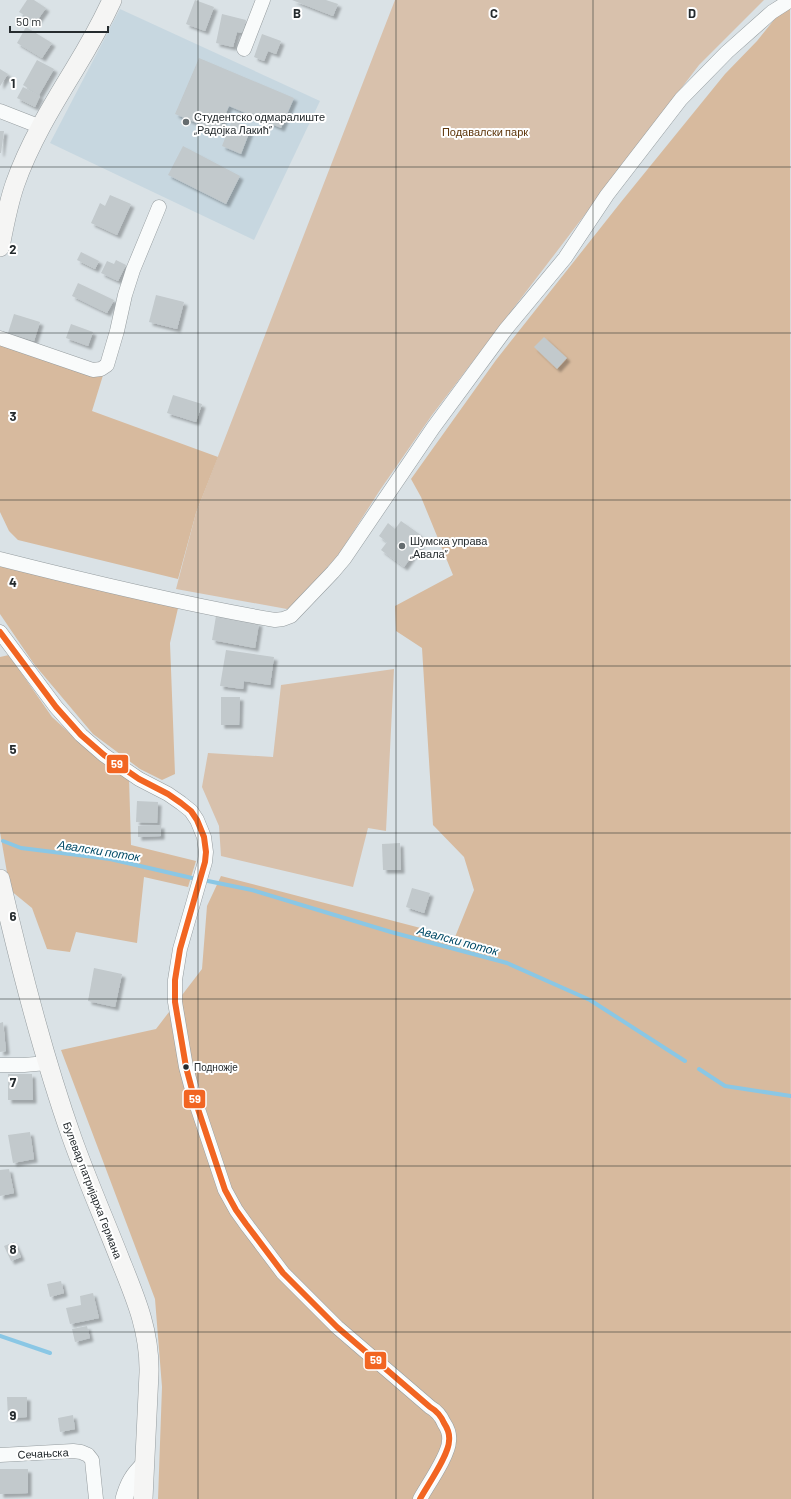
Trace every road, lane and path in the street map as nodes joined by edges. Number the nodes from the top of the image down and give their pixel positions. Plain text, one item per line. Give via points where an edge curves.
1 (112, 0) edge
2 (263, 0) edge
3 (791, 0) edge
4 (244, 48) dead end
5 (0, 111) edge
6 (41, 127) junction
7 (159, 207) dead end
8 (0, 247) edge
9 (0, 338) edge
10 (0, 559) edge
11 (0, 632) edge
12 (0, 879) edge
13 (47, 1063) junction
14 (0, 1065) edge
15 (0, 1455) edge
16 (145, 1464) junction
17 (96, 1499) edge
18 (124, 1499) edge
19 (143, 1499) edge
20 (420, 1499) edge

1 - 6 main road
2 - 4 street
3 - 10 street via 772,12 726,52 681,99 607,194 565,258 506,330 433,428 344,559 291,616 275,620 213,609
5 - 6 street
6 - 8 main road via 15,184
7 - 9 street via 133,270 107,365 93,370
11 - 20 street via 56,707 81,735 104,755 139,779 181,803 191,811 201,828 206,844 205,862 180,949 175,980 175,1002 186,1067 205,1134 225,1190 236,1210 283,1273 337,1327 436,1411 443,1421 449,1432 450,1443
12 - 13 main road, Булевар патријарха Германа
13 - 14 street
13 - 16 main road, Булевар патријарха Германа via 72,1138 146,1332 149,1361
15 - 17 street, Сечањска via 60,1451 88,1455 92,1460
16 - 18 street via 131,1480
16 - 19 main road, Булевар патријарха Германа

